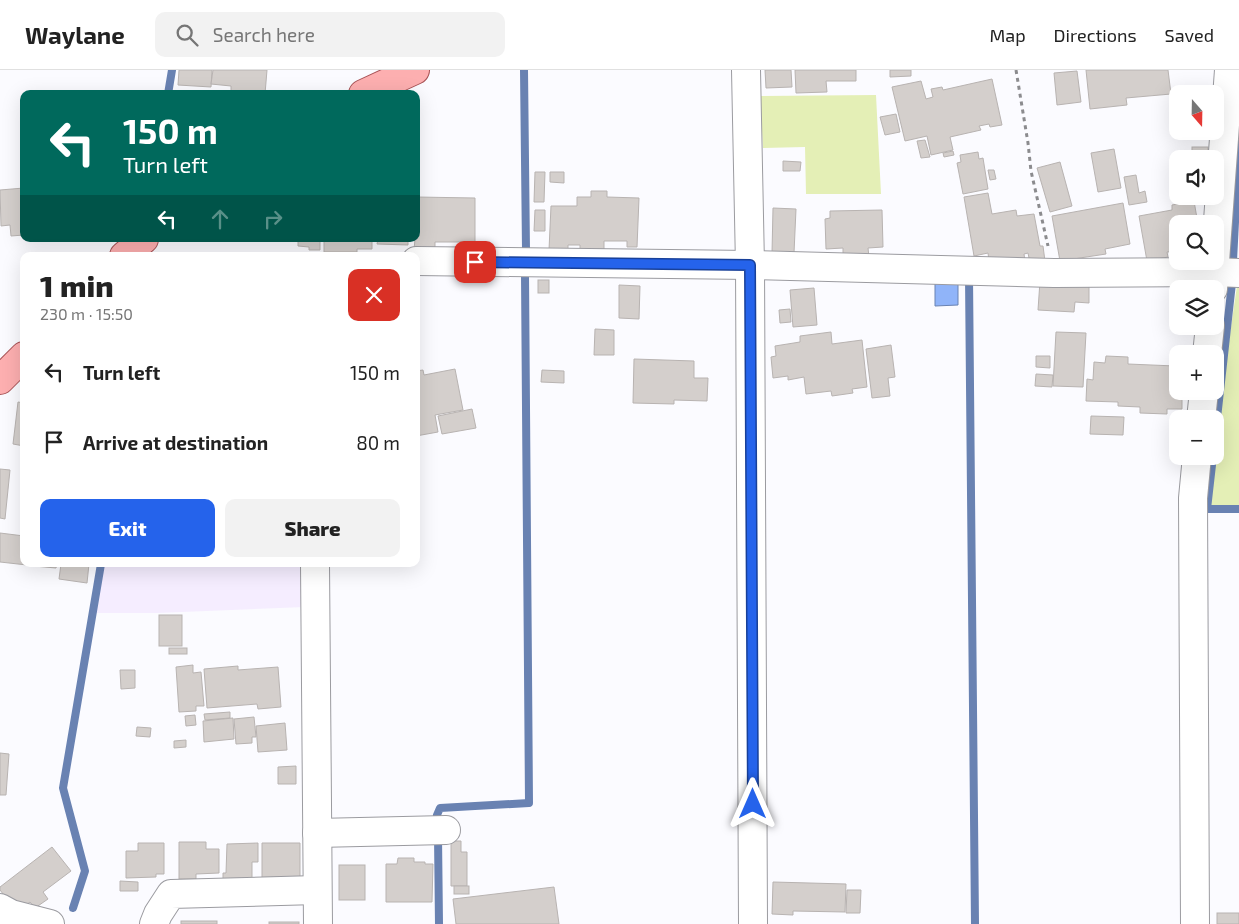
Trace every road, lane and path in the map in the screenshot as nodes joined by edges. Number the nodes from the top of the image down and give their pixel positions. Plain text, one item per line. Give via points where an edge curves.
1 (415, 70) edge
2 (746, 70) edge
3 (1016, 70) edge
4 (1229, 70) edge
5 (372, 90) edge
6 (140, 242) edge
7 (129, 252) edge
8 (420, 261) edge
9 (750, 265) junction
10 (1054, 273) junction
11 (1222, 278) edge
12 (20, 360) edge
13 (0, 380) edge
14 (1196, 465) edge
15 (315, 567) edge
16 (446, 830) dead end
17 (317, 834) junction
18 (318, 890) junction
19 (0, 908) edge
20 (50, 924) edge
21 (154, 924) edge
22 (318, 924) edge
23 (753, 924) edge
24 (1195, 924) edge

1 - 5 main road
2 - 9 street
3 - 10 path via 1031,171
4 - 11 street
6 - 7 main road
8 - 9 street
9 - 10 street
9 - 23 street
10 - 11 street
12 - 13 main road
14 - 24 street via 1193,498
15 - 17 street
16 - 17 street
17 - 18 street
18 - 21 street via 171,894
18 - 22 street
19 - 20 street

